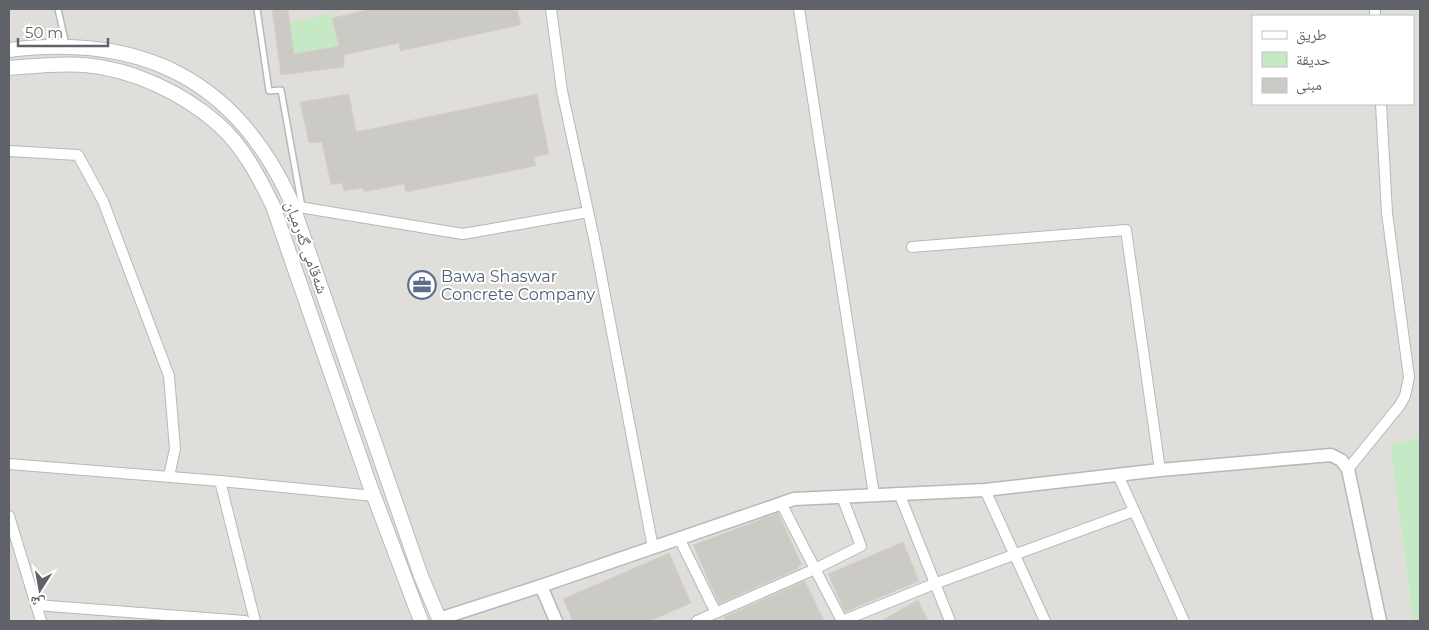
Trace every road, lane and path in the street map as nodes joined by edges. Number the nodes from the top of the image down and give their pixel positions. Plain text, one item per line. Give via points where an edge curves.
1 (58, 9) edge
2 (257, 9) edge
3 (551, 9) edge
4 (799, 9) edge
5 (66, 46) junction
6 (9, 50) edge
7 (9, 68) edge
8 (1381, 105) edge
9 (9, 151) edge
10 (297, 206) junction
11 (588, 212) junction
12 (912, 247) dead end
13 (9, 464) edge
14 (1348, 469) junction
15 (1160, 470) junction
16 (1118, 475) junction
17 (169, 476) junction
18 (220, 481) junction
19 (985, 490) junction
20 (899, 493) junction
21 (874, 495) junction
22 (374, 496) junction
23 (842, 497) junction
24 (781, 503) junction
25 (1134, 511) junction
26 (9, 516) edge
27 (679, 538) junction
28 (653, 548) junction
29 (1013, 554) junction
30 (815, 569) junction
31 (934, 584) junction
32 (541, 586) junction
33 (36, 605) junction
34 (716, 613) junction
35 (860, 618) edge
36 (439, 620) edge
37 (41, 621) edge
38 (244, 621) edge
39 (255, 621) edge
40 (421, 621) edge
41 (556, 621) edge
42 (697, 621) edge
43 (842, 621) edge
44 (950, 621) edge
45 (1045, 621) edge
46 (1184, 621) edge
47 (1380, 621) edge

1 - 5 lane
2 - 10 lane via 270,91 281,90
3 - 11 street via 562,91
4 - 21 street
5 - 6 main road, شەقامی گەرمیان
5 - 10 main road, شەقامی گەرمیان via 114,51 148,59 209,91 248,130
7 - 22 main road, شەقامی گەرمیان via 74,65 127,74 196,107 227,134 252,166 273,206
8 - 14 street via 1387,213 1409,377 1400,406
9 - 17 street via 78,155 103,201 169,376 175,449
10 - 11 street via 463,234
10 - 36 main road, شەقامی گەرمیان via 412,551
11 - 28 street
12 - 15 street via 1126,230
13 - 17 street
14 - 15 street via 1341,460 1325,456
14 - 47 street
15 - 16 street
16 - 19 street
16 - 25 street
17 - 18 street
18 - 22 street
18 - 39 street
19 - 20 street
19 - 29 street
20 - 21 street
20 - 31 street
21 - 23 street
22 - 40 main road, شەقامی گەرمیان
23 - 24 street via 794,499
23 - 30 street via 861,546
24 - 27 street
24 - 30 street
25 - 29 street
25 - 46 street
26 - 33 street
27 - 28 street
27 - 34 street
28 - 32 street
29 - 31 street
29 - 45 street
30 - 34 street
30 - 43 street
31 - 35 street
31 - 44 street
32 - 36 street
32 - 41 street
33 - 37 street
33 - 38 street
34 - 42 street
35 - 43 street

